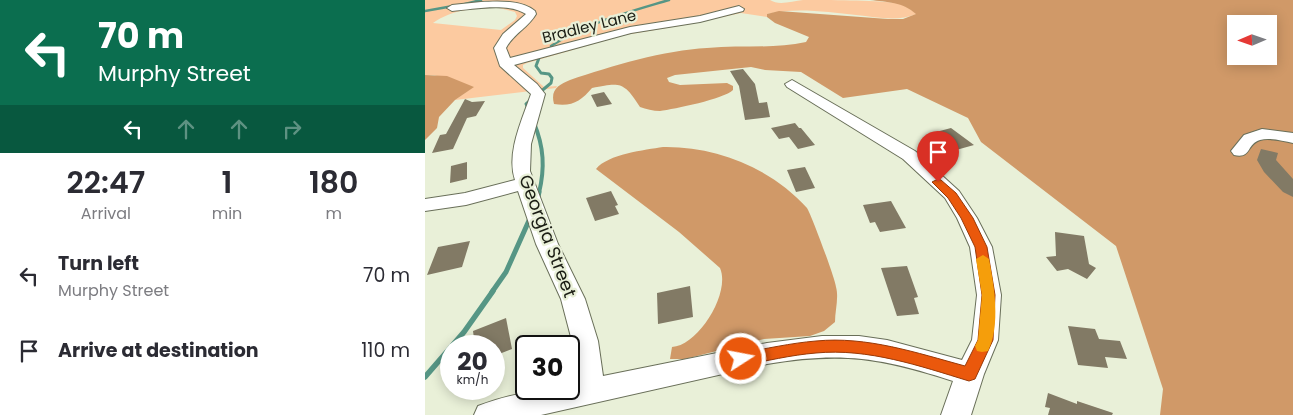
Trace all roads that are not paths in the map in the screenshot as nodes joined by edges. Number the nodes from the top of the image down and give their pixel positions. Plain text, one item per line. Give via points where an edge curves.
1 (452, 8) dead end
2 (739, 9) dead end
3 (505, 63) junction
4 (792, 84) dead end
5 (1293, 138) edge
6 (1239, 151) dead end
7 (526, 184) junction
8 (425, 205) edge
9 (969, 374) junction
10 (591, 389) junction
11 (489, 415) edge
12 (956, 415) edge

1 - 3 street via 502,5 530,11 529,18 504,39 500,48
2 - 3 street, Bradley Lane via 630,30
3 - 7 street, Georgia Street via 538,94 521,158
4 - 9 street via 909,155 952,195 967,218 981,247 989,295 985,340
5 - 6 street via 1255,136 1244,141
7 - 8 street via 467,199
7 - 10 street, Georgia Street via 547,244 573,299 585,341
9 - 10 street via 859,347 816,347
9 - 12 street
10 - 11 street

